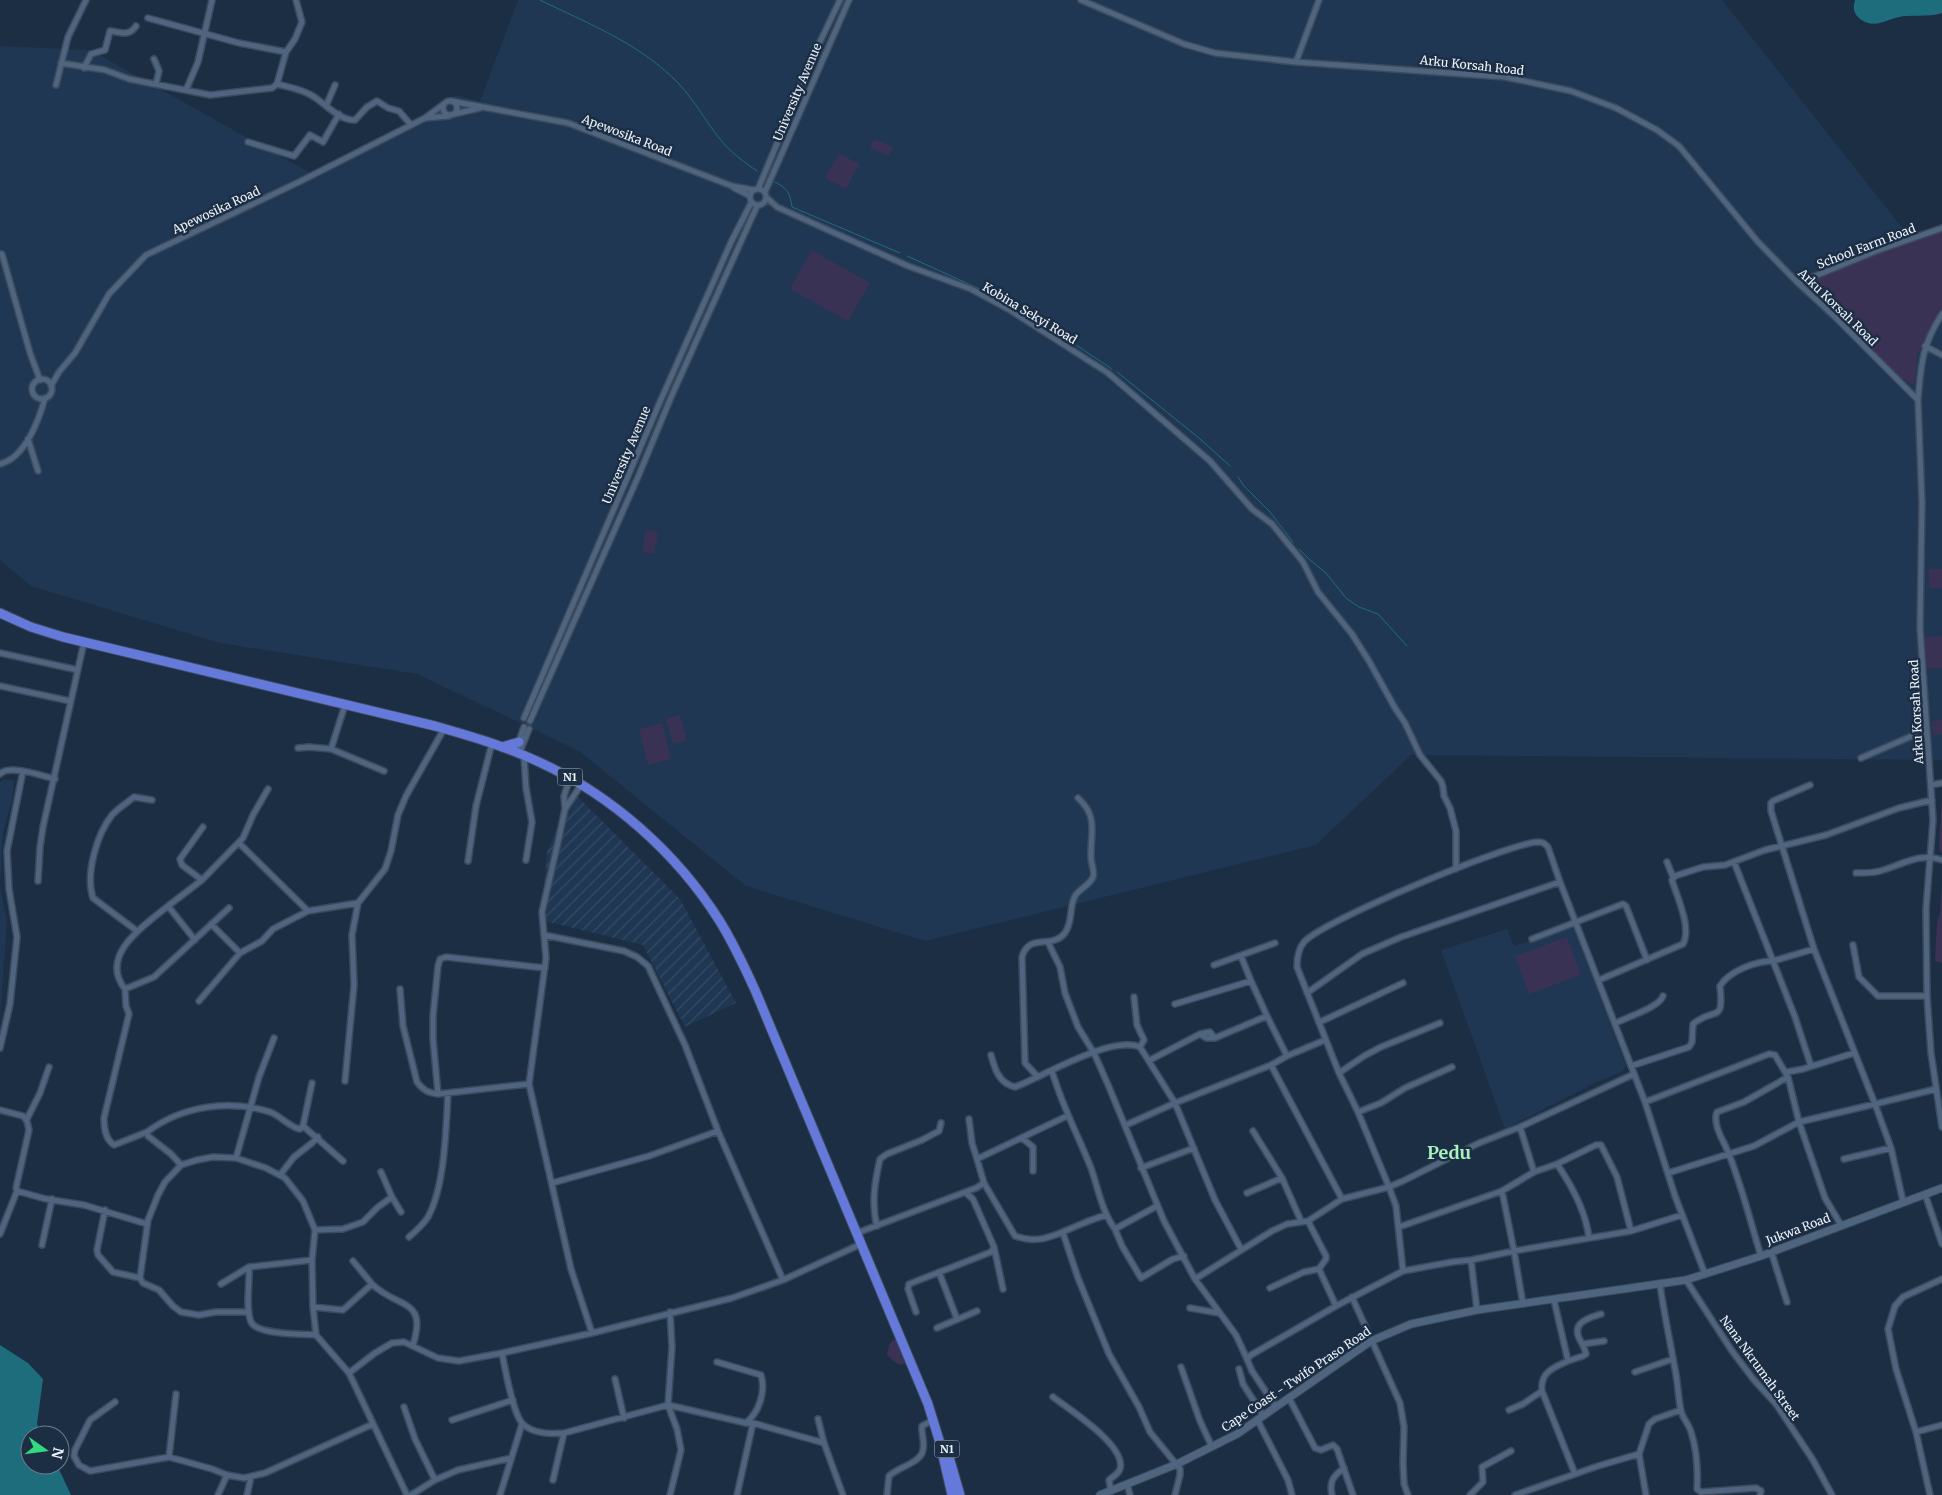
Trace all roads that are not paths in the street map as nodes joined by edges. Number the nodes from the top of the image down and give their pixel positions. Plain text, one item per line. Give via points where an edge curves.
1 (86, 0) edge
2 (212, 0) edge
3 (296, 0) edge
4 (840, 0) edge
5 (848, 0) edge
6 (1080, 0) edge
7 (1319, 0) edge
8 (148, 18) dead end
9 (136, 26) dead end
10 (205, 34) junction
11 (286, 52) junction
12 (154, 59) dead end
13 (1296, 62) junction
14 (61, 63) junction
15 (84, 68) junction
16 (156, 84) junction
17 (277, 84) junction
18 (56, 85) dead end
19 (334, 85) dead end
20 (186, 90) junction
21 (451, 101) junction
22 (444, 104) junction
23 (326, 106) junction
24 (483, 107) junction
25 (339, 114) junction
26 (452, 115) junction
27 (425, 118) junction
28 (411, 124) junction
29 (248, 142) dead end
30 (732, 186) junction
31 (756, 190) junction
32 (766, 194) junction
33 (750, 196) junction
34 (751, 202) junction
35 (764, 203) junction
36 (757, 206) junction
37 (778, 207) junction
38 (1942, 228) edge
39 (0, 254) edge
40 (1798, 283) junction
41 (1942, 314) edge
42 (1925, 346) junction
43 (1942, 355) edge
44 (59, 372) junction
45 (40, 380) junction
46 (47, 380) junction
47 (51, 386) junction
48 (45, 398) junction
49 (1918, 400) junction
50 (28, 439) junction
51 (0, 464) edge
52 (38, 471) dead end
53 (0, 613) edge
54 (84, 642) junction
55 (0, 653) edge
56 (78, 670) junction
57 (0, 686) edge
58 (70, 701) junction
59 (345, 705) junction
60 (524, 718) dead end
61 (530, 721) dead end
62 (527, 728) dead end
63 (444, 729) junction
64 (1927, 734) junction
65 (492, 743) junction
66 (521, 743) junction
67 (502, 747) junction
68 (298, 748) dead end
69 (331, 749) junction
70 (522, 755) junction
71 (1862, 758) dead end
72 (1, 771) edge
73 (23, 771) junction
74 (384, 771) dead end
75 (570, 777) junction
76 (55, 779) junction
77 (1942, 783) edge
78 (581, 785) junction
79 (1810, 785) dead end
80 (1930, 785) junction
81 (268, 789) dead end
82 (1078, 798) dead end
83 (152, 800) dead end
84 (1932, 800) junction
85 (565, 809) junction
86 (202, 827) dead end
87 (239, 843) junction
88 (1782, 847) junction
89 (1931, 856) junction
90 (526, 860) dead end
91 (1942, 860) edge
92 (468, 861) dead end
93 (1667, 862) dead end
94 (1734, 862) junction
95 (1456, 869) junction
96 (1856, 873) dead end
97 (1673, 877) junction
98 (202, 880) junction
99 (38, 881) dead end
100 (1560, 882) junction
101 (358, 903) junction
102 (168, 906) junction
103 (229, 908) dead end
104 (308, 911) junction
105 (1576, 923) junction
106 (211, 924) junction
107 (137, 931) junction
108 (544, 935) junction
109 (1532, 939) dead end
110 (194, 940) junction
111 (1048, 942) junction
112 (1274, 942) dead end
113 (1852, 946) dead end
114 (1814, 949) junction
115 (240, 953) junction
116 (1241, 956) junction
117 (1647, 960) junction
118 (1773, 961) junction
119 (1214, 964) dead end
120 (545, 968) junction
121 (1599, 980) junction
122 (1251, 981) junction
123 (1403, 983) dead end
124 (125, 988) junction
125 (400, 989) dead end
126 (1307, 993) junction
127 (1663, 996) dead end
128 (1926, 996) junction
129 (1134, 997) dead end
130 (199, 1001) dead end
131 (1175, 1004) dead end
132 (1267, 1016) junction
133 (1320, 1022) junction
134 (1440, 1023) dead end
135 (1616, 1023) junction
136 (274, 1038) dead end
137 (1325, 1040) junction
138 (1140, 1047) junction
139 (0, 1048) edge
140 (1094, 1053) junction
141 (1854, 1053) junction
142 (991, 1056) dead end
143 (1287, 1056) junction
144 (1150, 1060) junction
145 (1271, 1065) junction
146 (1631, 1066) junction
147 (1811, 1066) junction
148 (49, 1067) dead end
149 (1452, 1067) dead end
150 (1052, 1071) junction
151 (1339, 1073) junction
152 (1634, 1074) junction
153 (1787, 1075) junction
154 (1038, 1077) junction
155 (345, 1081) dead end
156 (312, 1082) dead end
157 (529, 1084) junction
158 (1936, 1090) junction
159 (448, 1093) junction
160 (438, 1094) junction
161 (1645, 1102) junction
162 (1175, 1103) junction
163 (1875, 1104) junction
164 (250, 1107) junction
165 (0, 1110) edge
166 (1358, 1112) junction
167 (1067, 1116) junction
168 (27, 1119) junction
169 (969, 1119) dead end
170 (1799, 1122) junction
171 (941, 1123) dead end
172 (1126, 1125) junction
173 (303, 1126) junction
174 (1520, 1127) junction
175 (1942, 1127) edge
176 (718, 1131) junction
177 (1253, 1131) dead end
178 (147, 1132) junction
179 (318, 1137) junction
180 (1022, 1138) junction
181 (1194, 1148) junction
182 (1891, 1148) junction
183 (1729, 1154) junction
184 (236, 1158) junction
185 (977, 1158) junction
186 (1844, 1159) dead end
187 (344, 1161) dead end
188 (1557, 1164) junction
189 (181, 1165) junction
190 (1141, 1168) junction
191 (1033, 1171) dead end
192 (381, 1172) dead end
193 (1534, 1172) junction
194 (1668, 1174) junction
195 (280, 1176) junction
196 (1282, 1178) junction
197 (984, 1183) junction
198 (552, 1184) junction
199 (1389, 1187) junction
200 (1942, 1188) edge
201 (17, 1191) junction
202 (1502, 1192) junction
203 (966, 1193) junction
204 (1246, 1193) dead end
205 (1925, 1194) junction
206 (392, 1197) junction
207 (52, 1199) junction
208 (1342, 1199) junction
209 (1904, 1201) junction
210 (1158, 1206) junction
211 (105, 1210) junction
212 (400, 1212) dead end
213 (1107, 1215) junction
214 (1682, 1215) junction
215 (1301, 1221) junction
216 (1308, 1221) junction
217 (147, 1224) junction
218 (1840, 1225) junction
219 (877, 1226) junction
220 (1399, 1227) junction
221 (1115, 1229) junction
222 (315, 1230) junction
223 (1631, 1231) junction
224 (857, 1233) junction
225 (1063, 1233) junction
226 (0, 1234) edge
227 (409, 1237) dead end
228 (1589, 1238) junction
229 (862, 1244) junction
230 (1942, 1244) edge
231 (42, 1245) dead end
232 (994, 1247) junction
233 (1241, 1249) junction
234 (1514, 1251) junction
235 (1771, 1251) junction
236 (1184, 1256) junction
237 (1761, 1256) junction
238 (312, 1260) junction
239 (1471, 1260) junction
240 (353, 1261) dead end
241 (250, 1267) junction
242 (1319, 1268) junction
243 (1403, 1271) junction
244 (939, 1272) junction
245 (1705, 1274) junction
246 (140, 1278) junction
247 (1196, 1279) junction
248 (1942, 1279) edge
249 (783, 1280) junction
250 (1686, 1280) junction
251 (221, 1284) dead end
252 (372, 1284) junction
253 (1660, 1285) junction
254 (1270, 1288) dead end
255 (1003, 1289) dead end
256 (1352, 1297) junction
257 (1554, 1300) junction
258 (1787, 1302) dead end
259 (1523, 1304) junction
260 (1336, 1306) junction
261 (312, 1307) junction
262 (1190, 1308) dead end
263 (1477, 1310) junction
264 (977, 1311) dead end
265 (248, 1312) junction
266 (670, 1312) junction
267 (916, 1312) dead end
268 (1219, 1313) junction
269 (1601, 1314) dead end
270 (957, 1319) junction
271 (938, 1328) dead end
272 (592, 1333) junction
273 (316, 1335) junction
274 (1372, 1341) junction
275 (1604, 1341) dead end
276 (1583, 1344) junction
277 (413, 1345) junction
278 (502, 1353) junction
279 (1247, 1359) junction
280 (1673, 1359) junction
281 (1568, 1361) junction
282 (718, 1362) dead end
283 (1181, 1367) dead end
284 (1239, 1369) dead end
285 (349, 1372) junction
286 (1635, 1372) dead end
287 (615, 1379) dead end
288 (1542, 1391) junction
289 (176, 1394) dead end
290 (1053, 1397) dead end
291 (1289, 1398) junction
292 (513, 1400) junction
293 (115, 1402) dead end
294 (928, 1404) junction
295 (668, 1405) junction
296 (404, 1406) dead end
297 (1276, 1407) junction
298 (1509, 1410) dead end
299 (1681, 1410) junction
300 (1260, 1417) junction
301 (624, 1418) junction
302 (818, 1419) dead end
303 (452, 1420) dead end
304 (933, 1420) junction
305 (746, 1423) junction
306 (753, 1423) junction
307 (373, 1424) junction
308 (522, 1424) junction
309 (1942, 1425) edge
310 (1916, 1432) junction
311 (564, 1434) junction
312 (824, 1443) junction
313 (1212, 1447) junction
314 (1511, 1451) dead end
315 (1639, 1454) junction
316 (169, 1458) junction
317 (511, 1458) junction
318 (1177, 1464) junction
319 (1344, 1468) junction
320 (1575, 1474) junction
321 (227, 1475) junction
322 (251, 1477) junction
323 (435, 1480) junction
324 (552, 1480) dead end
325 (1127, 1484) junction
326 (1111, 1491) junction
327 (218, 1495) edge
328 (247, 1495) edge
329 (407, 1495) edge
330 (411, 1495) edge
331 (500, 1495) edge
332 (670, 1495) edge
333 (738, 1495) edge
334 (842, 1495) edge
335 (887, 1495) edge
336 (952, 1495) edge
337 (960, 1495) edge
338 (1100, 1495) edge
339 (1130, 1495) edge
340 (1174, 1495) edge
341 (1292, 1495) edge
342 (1332, 1495) edge
343 (1353, 1495) edge
344 (1408, 1495) edge
345 (1470, 1495) edge
346 (1515, 1495) edge
347 (1646, 1495) edge
348 (1760, 1495) edge
349 (1832, 1495) edge
350 (1930, 1495) edge

1 - 14 street via 68,36
2 - 10 street
3 - 11 street via 302,22
4 - 31 street, University Avenue
5 - 32 street, University Avenue
6 - 13 street, Arku Korsah Road via 1184,44 1215,53
7 - 13 street
8 - 10 street
9 - 15 street via 124,34 110,31 105,50 91,54
10 - 11 street
10 - 20 street
11 - 17 street
12 - 16 street via 159,71
13 - 40 street, Arku Korsah Road via 1506,77 1571,91 1616,108 1679,146 1758,242
14 - 15 street
14 - 18 street
15 - 16 street via 105,70
16 - 20 street
17 - 20 street via 275,87 220,95
17 - 23 street via 311,95
19 - 23 street
21 - 22 street
21 - 24 street, Apewosika Road
21 - 26 street via 457,108
22 - 26 street via 444,112
22 - 27 street, Apewosika Road
23 - 25 street
24 - 26 street, Apewosika Road
24 - 30 street, Apewosika Road via 568,123
25 - 28 street via 354,121 377,101 399,111
25 - 29 street via 323,142 310,135 294,156
26 - 27 street, Apewosika Road
27 - 28 street, Apewosika Road
28 - 44 street, Apewosika Road via 146,255 109,294 75,353
30 - 31 street
30 - 33 street
31 - 32 street
31 - 33 street
32 - 35 street
32 - 37 street, Kobina Sekyi Road
33 - 34 street
34 - 36 street
34 - 60 street, University Avenue via 659,404
35 - 36 street
35 - 37 street
36 - 61 street, University Avenue
37 - 95 street, Kobina Sekyi Road via 908,266 971,289 1094,362 1186,439 1228,480 1252,508 1272,524 1302,562 1318,592 1369,661 1420,755 1441,781 1456,831
38 - 40 street, School Farm Road
39 - 45 street
40 - 49 street, Arku Korsah Road
41 - 42 street
42 - 43 street
42 - 49 street
44 - 46 street
44 - 47 street
45 - 46 street
45 - 48 street via 33,386 33,391 38,398
46 - 47 street
47 - 48 street via 50,395
48 - 50 street
49 - 64 street, Arku Korsah Road via 1922,503 1920,628
50 - 51 street via 14,457
50 - 52 street
53 - 54 highway, N1
54 - 56 street
54 - 59 highway, N1
55 - 56 street
56 - 58 street
57 - 58 street
58 - 76 street
59 - 63 highway, N1
59 - 69 street
62 - 66 street
63 - 65 highway, N1
63 - 101 street via 398,814 385,869
64 - 71 street via 1912,736
64 - 80 street, Arku Korsah Road
65 - 67 highway, N1
65 - 92 street via 476,806
66 - 67 highway
66 - 70 highway
66 - 70 street
67 - 70 highway, N1
68 - 69 street
69 - 74 street
70 - 75 highway, N1
70 - 90 street via 532,822
72 - 73 street
73 - 76 street
73 - 139 street via 7,850 17,937 10,1004
75 - 78 highway, N1
75 - 85 street via 564,796
76 - 99 street via 43,827
77 - 80 street
78 - 85 street
78 - 224 highway, N1 via 614,807 665,852 719,920 755,990
79 - 88 street via 1771,803
80 - 84 street, Arku Korsah Road
81 - 87 street
82 - 111 street via 1090,811 1092,819 1094,874 1075,895 1064,935
83 - 107 street via 134,797 113,814 91,865 92,898
84 - 88 street
84 - 89 street, Arku Korsah Road
85 - 108 street via 544,904
86 - 98 street via 180,859 182,865
87 - 98 street
87 - 104 street
88 - 94 street
88 - 114 street
89 - 91 street
89 - 96 street via 1874,872
89 - 128 street, Arku Korsah Road via 1926,909
93 - 97 street
94 - 97 street via 1698,868
94 - 118 street
95 - 100 street via 1538,842 1548,847
95 - 126 street via 1342,918 1304,941 1299,949 1297,967
97 - 117 street via 1687,930 1686,939 1683,944
98 - 102 street
100 - 105 street
100 - 126 street via 1362,954
101 - 104 street
101 - 155 street via 352,935 354,985
102 - 107 street
102 - 110 street
103 - 106 street
104 - 115 street via 273,929 262,941
105 - 109 street
105 - 117 street via 1625,905
105 - 121 street
106 - 110 street
106 - 115 street
107 - 124 street via 128,940 117,963
108 - 120 street
108 - 176 street via 624,951 637,956 648,966 685,1045
110 - 124 street via 154,977
111 - 140 street via 1060,968 1078,1027
111 - 154 street via 1029,944 1022,957 1025,1063
112 - 116 street
113 - 128 street via 1859,977 1878,996
114 - 118 street
114 - 141 street
115 - 130 street
116 - 119 street
116 - 122 street
117 - 121 street
118 - 146 street via 1750,966 1722,983 1722,1008 1693,1024 1689,1047
118 - 147 street
120 - 157 street
120 - 160 street via 446,957 440,959 433,1016
121 - 135 street
122 - 131 street
122 - 132 street
123 - 133 street
124 - 178 street via 129,1014 104,1126 106,1137 114,1145
125 - 160 street via 403,1026 417,1082 422,1088
126 - 133 street
127 - 135 street via 1653,1006
128 - 158 street, Arku Korsah Road
129 - 138 street via 1136,1025 1144,1040
132 - 143 street
132 - 144 street via 1215,1038 1200,1034
133 - 137 street
134 - 151 street via 1381,1047
135 - 146 street
136 - 164 street
137 - 143 street
137 - 151 street
138 - 140 street via 1124,1044
138 - 144 street
140 - 150 street
140 - 172 street
141 - 147 street
141 - 163 street
142 - 154 street via 1002,1081 1008,1085 1015,1087
143 - 145 street
144 - 162 street
145 - 162 street
145 - 208 street
146 - 152 street
147 - 153 street
148 - 168 street
149 - 166 street
150 - 154 street
150 - 167 street
151 - 166 street
152 - 161 street
152 - 174 street
153 - 161 street via 1775,1056 1769,1054
153 - 170 street
153 - 183 street via 1744,1102 1717,1112 1715,1118
156 - 173 street
157 - 159 street
157 - 198 street
158 - 163 street
158 - 175 street, Arku Korsah Road
159 - 160 street
159 - 227 street via 439,1186 428,1216
161 - 194 street
162 - 172 street
162 - 181 street
163 - 170 street
163 - 182 street
164 - 173 street via 279,1116 295,1128
164 - 178 street via 207,1106 170,1118
164 - 184 street
165 - 168 street
166 - 199 street
167 - 180 street
167 - 213 street via 1091,1168
168 - 201 street via 29,1130
169 - 185 street
170 - 183 street via 1754,1146
170 - 218 street via 1825,1198
171 - 219 street via 939,1131 931,1136 880,1159 874,1200
172 - 190 street
173 - 179 street
174 - 193 street
174 - 199 street via 1479,1143
176 - 198 street via 649,1156
176 - 249 street
177 - 196 street
178 - 189 street
179 - 187 street
179 - 195 street via 294,1157
180 - 185 street
180 - 191 street via 1033,1147
181 - 190 street
181 - 233 street via 1215,1200
182 - 186 street
182 - 209 street
183 - 194 street
183 - 237 street
184 - 189 street via 213,1157
184 - 195 street
185 - 197 street
188 - 193 street
188 - 223 street via 1601,1145 1617,1177
188 - 228 street via 1579,1202
189 - 217 street via 165,1182
190 - 210 street
192 - 206 street
193 - 202 street
194 - 214 street
195 - 222 street via 290,1183 303,1201
196 - 204 street
196 - 215 street
197 - 203 street
197 - 225 street via 1015,1236 1035,1240
198 - 272 street via 576,1288
199 - 208 street
199 - 220 street via 1395,1200
200 - 205 main road, Jukwa Road
201 - 207 street
201 - 226 street
202 - 220 street
202 - 234 street
203 - 219 street
203 - 232 street via 973,1200
205 - 209 main road, Jukwa Road
205 - 230 street
206 - 212 street
206 - 222 street via 363,1222 343,1229
207 - 211 street
207 - 231 street
208 - 216 street
209 - 218 main road, Jukwa Road
210 - 221 street
210 - 236 street
211 - 217 street
211 - 246 street via 98,1255 113,1272
213 - 221 street
213 - 225 street
214 - 223 street
214 - 245 street
215 - 216 street
215 - 233 street via 1287,1224
216 - 242 street via 1326,1256
217 - 246 street
218 - 235 main road, Jukwa Road
219 - 224 street
220 - 243 street
221 - 236 street via 1141,1278
222 - 238 street
223 - 228 street
224 - 229 highway, N1
225 - 318 street via 1109,1354 1150,1432
228 - 234 street
229 - 249 street
229 - 294 highway, N1
232 - 244 street via 991,1252
232 - 255 street
233 - 247 street
234 - 239 street
234 - 259 street
235 - 237 main road, Jukwa Road
235 - 258 street
236 - 247 street
237 - 245 main road, Jukwa Road
238 - 241 street
238 - 261 street
239 - 243 street
239 - 263 street
240 - 252 street
241 - 251 street
241 - 265 street
242 - 254 street
242 - 260 street
243 - 256 street
244 - 267 street via 910,1284 908,1289
244 - 270 street
245 - 250 main road, Jukwa Road
246 - 265 street via 143,1283 159,1290 181,1312 199,1315
247 - 268 street
248 - 310 street via 1903,1297 1891,1316 1888,1329 1896,1369
249 - 266 street via 732,1298
250 - 253 main road, Jukwa Road
250 - 349 street, Nana Nkrumah Street via 1732,1351 1776,1404
252 - 261 street via 342,1310
252 - 277 street via 409,1306 416,1314 417,1332
253 - 257 main road, Cape Coast - Twifo Praso Road
253 - 280 street
256 - 260 street
256 - 274 street
257 - 259 main road, Cape Coast - Twifo Praso Road
257 - 281 street
259 - 263 main road, Cape Coast - Twifo Praso Road
260 - 279 street
261 - 273 street
262 - 268 street
263 - 274 main road, Cape Coast - Twifo Praso Road via 1411,1324
264 - 270 street
265 - 273 street via 256,1328
266 - 272 street
266 - 295 street via 672,1347
268 - 279 street via 1236,1335
269 - 276 street via 1579,1325 1577,1332
270 - 271 street
272 - 278 street
273 - 285 street
274 - 291 main road, Cape Coast - Twifo Praso Road
274 - 344 street via 1400,1403 1404,1427 1404,1484
275 - 276 street
276 - 281 street via 1586,1354
277 - 278 street via 446,1360
277 - 285 street via 392,1343
278 - 292 street
279 - 297 street
280 - 286 street
280 - 299 street
281 - 288 street via 1545,1374 1541,1382
282 - 305 street via 761,1375 763,1384 758,1410
283 - 313 street
284 - 300 street
285 - 307 street
287 - 301 street
288 - 298 street
288 - 320 street
289 - 316 street
290 - 326 street via 1098,1430 1112,1445 1120,1470 1109,1480
291 - 297 main road, Cape Coast - Twifo Praso Road
291 - 319 street via 1312,1445 1318,1450 1334,1446
292 - 303 street
292 - 308 street
293 - 316 street via 90,1420 75,1450 74,1456 79,1465 90,1471
294 - 304 highway, N1
294 - 337 highway, N1 via 944,1441
295 - 301 street
295 - 305 street
295 - 332 street via 681,1450
296 - 323 street
297 - 300 main road, Cape Coast - Twifo Praso Road
299 - 315 street via 1649,1424
299 - 348 street via 1692,1433 1699,1491 1756,1488 1761,1491
300 - 313 main road, Cape Coast - Twifo Praso Road
300 - 341 street
301 - 311 street
302 - 312 street
304 - 335 street via 922,1426 923,1452 920,1458 889,1476
304 - 336 highway, N1
305 - 306 street
306 - 312 street
306 - 333 street
307 - 322 street
307 - 329 street
308 - 311 street via 540,1432
308 - 317 street
309 - 310 street
310 - 350 street
311 - 324 street
312 - 334 street
313 - 318 main road, Cape Coast - Twifo Praso Road
314 - 345 street via 1482,1467 1483,1482
315 - 320 street
315 - 347 street
316 - 321 street
317 - 323 street via 458,1470
317 - 331 street
318 - 325 main road, Cape Coast - Twifo Praso Road
318 - 340 street via 1180,1475
319 - 342 street via 1333,1477
319 - 343 street
320 - 346 street
321 - 322 street
321 - 327 street
322 - 328 street
323 - 330 street
325 - 326 main road, Cape Coast - Twifo Praso Road
325 - 339 street
326 - 338 main road, Cape Coast - Twifo Praso Road

